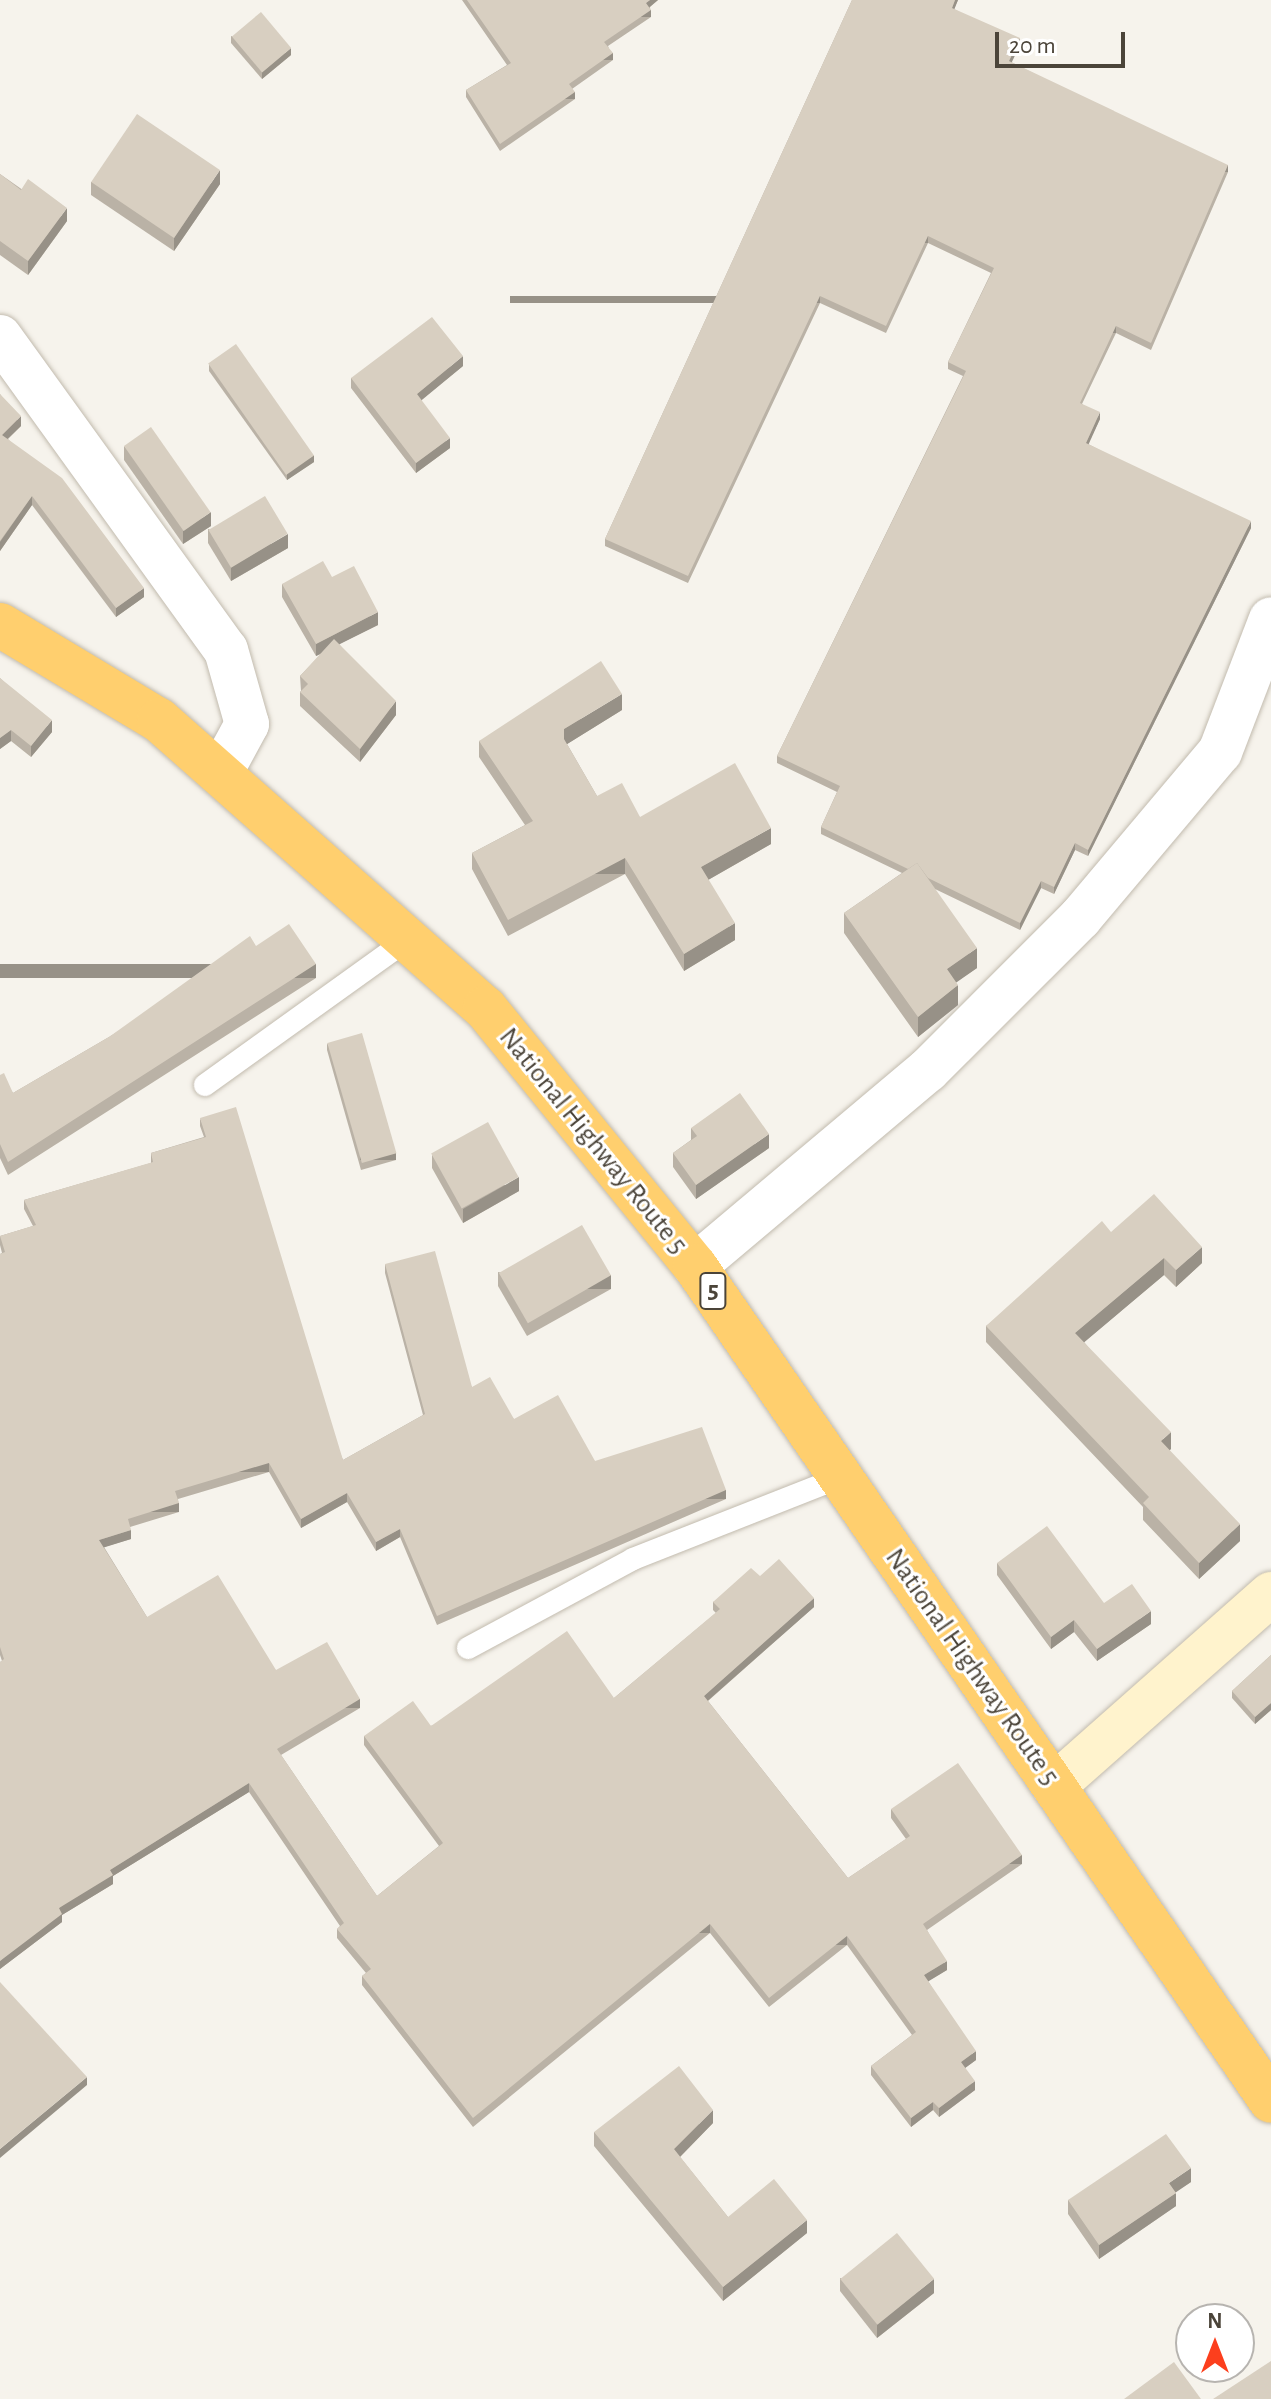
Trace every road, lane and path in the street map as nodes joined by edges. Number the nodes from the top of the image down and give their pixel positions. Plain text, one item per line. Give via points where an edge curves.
1 (0, 337) edge
2 (1271, 619) edge
3 (0, 625) edge
4 (222, 770) junction
5 (408, 939) junction
6 (205, 1085) dead end
7 (695, 1266) junction
8 (841, 1477) junction
9 (1271, 1594) edge
10 (468, 1648) dead end
11 (1054, 1786) junction
12 (1267, 2088) edge

1 - 4 street via 226,650 247,724
2 - 7 street via 1220,752 1080,918 928,1070
3 - 4 highway, National Highway Route 5 / 5 via 159,720
4 - 5 highway, National Highway Route 5 / 5
5 - 6 lane
5 - 7 highway, National Highway Route 5 / 5 via 485,1008
7 - 8 highway, National Highway Route 5 / 5
8 - 10 lane via 633,1559
8 - 11 highway, National Highway Route 5 / 5
9 - 11 street
11 - 12 highway, National Highway Route 5 / 5

